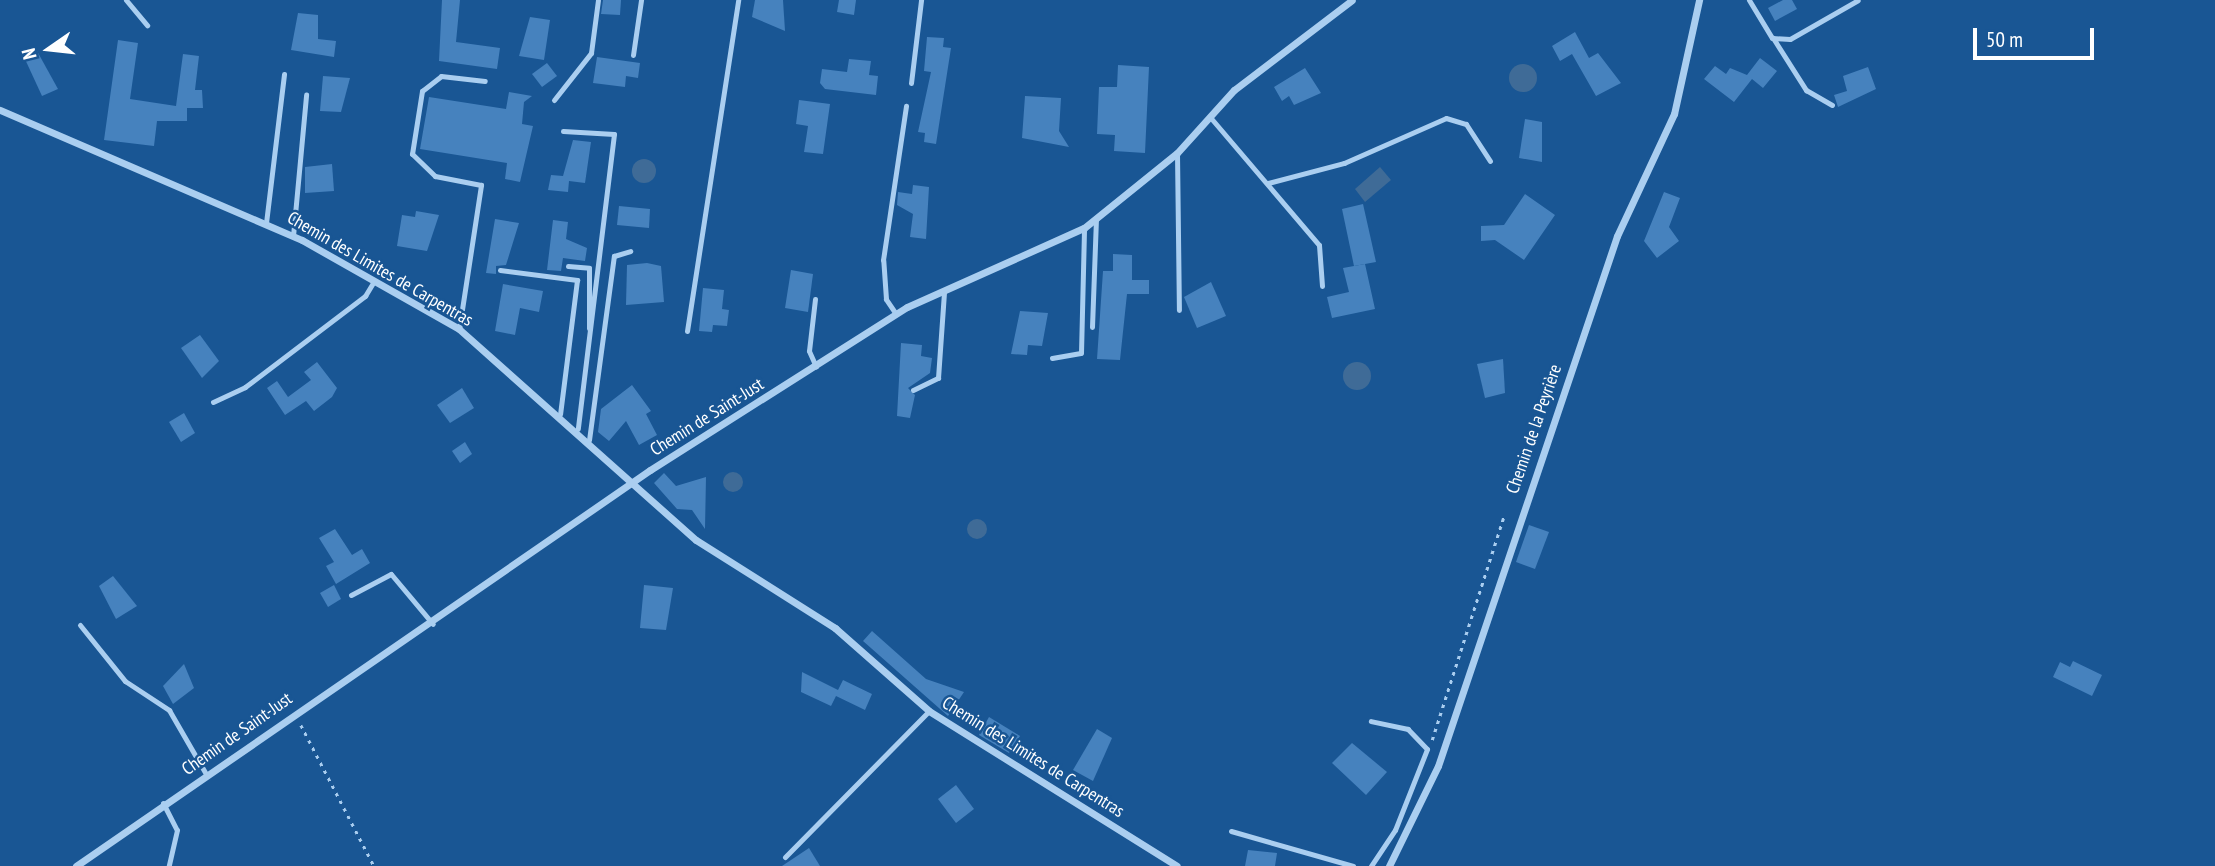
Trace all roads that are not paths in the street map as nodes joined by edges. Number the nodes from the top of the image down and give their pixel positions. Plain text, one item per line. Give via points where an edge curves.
1 (126, 0) edge
2 (598, 0) edge
3 (641, 0) edge
4 (737, 0) edge
5 (921, 0) edge
6 (1352, 0) edge
7 (1699, 0) edge
8 (1749, 0) edge
9 (1858, 0) edge
10 (146, 25) dead end
11 (1772, 38) junction
12 (633, 55) dead end
13 (284, 74) dead end
14 (485, 81) dead end
15 (911, 83) dead end
16 (306, 95) dead end
17 (554, 100) dead end
18 (1832, 105) dead end
19 (906, 106) dead end
20 (0, 110) edge
21 (1210, 117) junction
22 (563, 131) dead end
23 (1177, 153) junction
24 (1490, 161) dead end
25 (1268, 183) junction
26 (1096, 218) junction
27 (267, 223) junction
28 (1084, 228) junction
29 (293, 236) junction
30 (630, 251) dead end
31 (568, 266) dead end
32 (500, 270) dead end
33 (374, 281) junction
34 (1322, 286) dead end
35 (944, 292) junction
36 (815, 299) dead end
37 (1179, 310) dead end
38 (896, 314) junction
39 (1092, 327) dead end
40 (459, 330) junction
41 (687, 331) dead end
42 (591, 335) junction
43 (1052, 358) dead end
44 (816, 367) junction
45 (913, 390) dead end
46 (213, 402) dead end
47 (560, 414) junction
48 (578, 429) junction
49 (589, 440) junction
50 (638, 485) junction
51 (351, 595) dead end
52 (433, 624) junction
53 (80, 625) dead end
54 (929, 711) junction
55 (1371, 721) dead end
56 (206, 774) junction
57 (163, 803) junction
58 (1231, 831) dead end
59 (785, 857) dead end
60 (76, 866) edge
61 (169, 866) edge
62 (1177, 866) edge
63 (1353, 866) edge
64 (1371, 866) edge
65 (1389, 866) edge

1 - 10 lane
2 - 17 lane via 591,53
3 - 12 lane
4 - 41 lane
5 - 15 lane
6 - 21 street, Chemin de Saint-Just via 1234,90
7 - 65 street, Chemin de la Peyrière via 1674,114 1617,236 1438,766
8 - 11 lane
9 - 11 lane via 1790,39
11 - 18 lane via 1806,90
13 - 27 lane
14 - 40 lane via 441,76 422,91 412,154 435,176 481,185
16 - 29 lane
19 - 38 lane via 883,260 886,299
20 - 27 street, Chemin des Limites de Carpentras
21 - 23 street, Chemin de Saint-Just
21 - 25 lane
22 - 42 lane via 614,134
23 - 26 street, Chemin de Saint-Just
23 - 37 lane
24 - 25 lane via 1466,124 1446,118 1344,163
25 - 34 lane via 1319,245
26 - 28 street, Chemin de Saint-Just
26 - 39 lane
27 - 29 street, Chemin des Limites de Carpentras
28 - 35 street, Chemin de Saint-Just
28 - 43 lane via 1080,353
29 - 33 street, Chemin des Limites de Carpentras
30 - 49 lane via 614,256
31 - 42 lane via 589,268 585,305
32 - 47 lane via 577,280
33 - 40 street, Chemin des Limites de Carpentras
33 - 46 lane via 366,296 245,387
35 - 38 street, Chemin de Saint-Just
35 - 45 lane via 938,379
36 - 44 lane via 809,351
38 - 44 street, Chemin de Saint-Just
40 - 47 street, Chemin des Limites de Carpentras
42 - 48 lane
44 - 50 street, Chemin de Saint-Just via 650,470
47 - 48 street, Chemin des Limites de Carpentras
48 - 49 street, Chemin des Limites de Carpentras
49 - 50 street, Chemin des Limites de Carpentras
50 - 52 street, Chemin de Saint-Just
50 - 54 street, Chemin des Limites de Carpentras via 696,540 864,650
51 - 52 lane via 391,574
52 - 56 street, Chemin de Saint-Just
53 - 56 lane via 125,681 169,710
54 - 59 lane
54 - 62 street, Chemin des Limites de Carpentras
55 - 64 lane via 1408,729 1427,749 1395,830
56 - 57 street, Chemin de Saint-Just
57 - 60 street, Chemin de Saint-Just
57 - 61 lane via 177,830
58 - 63 lane

